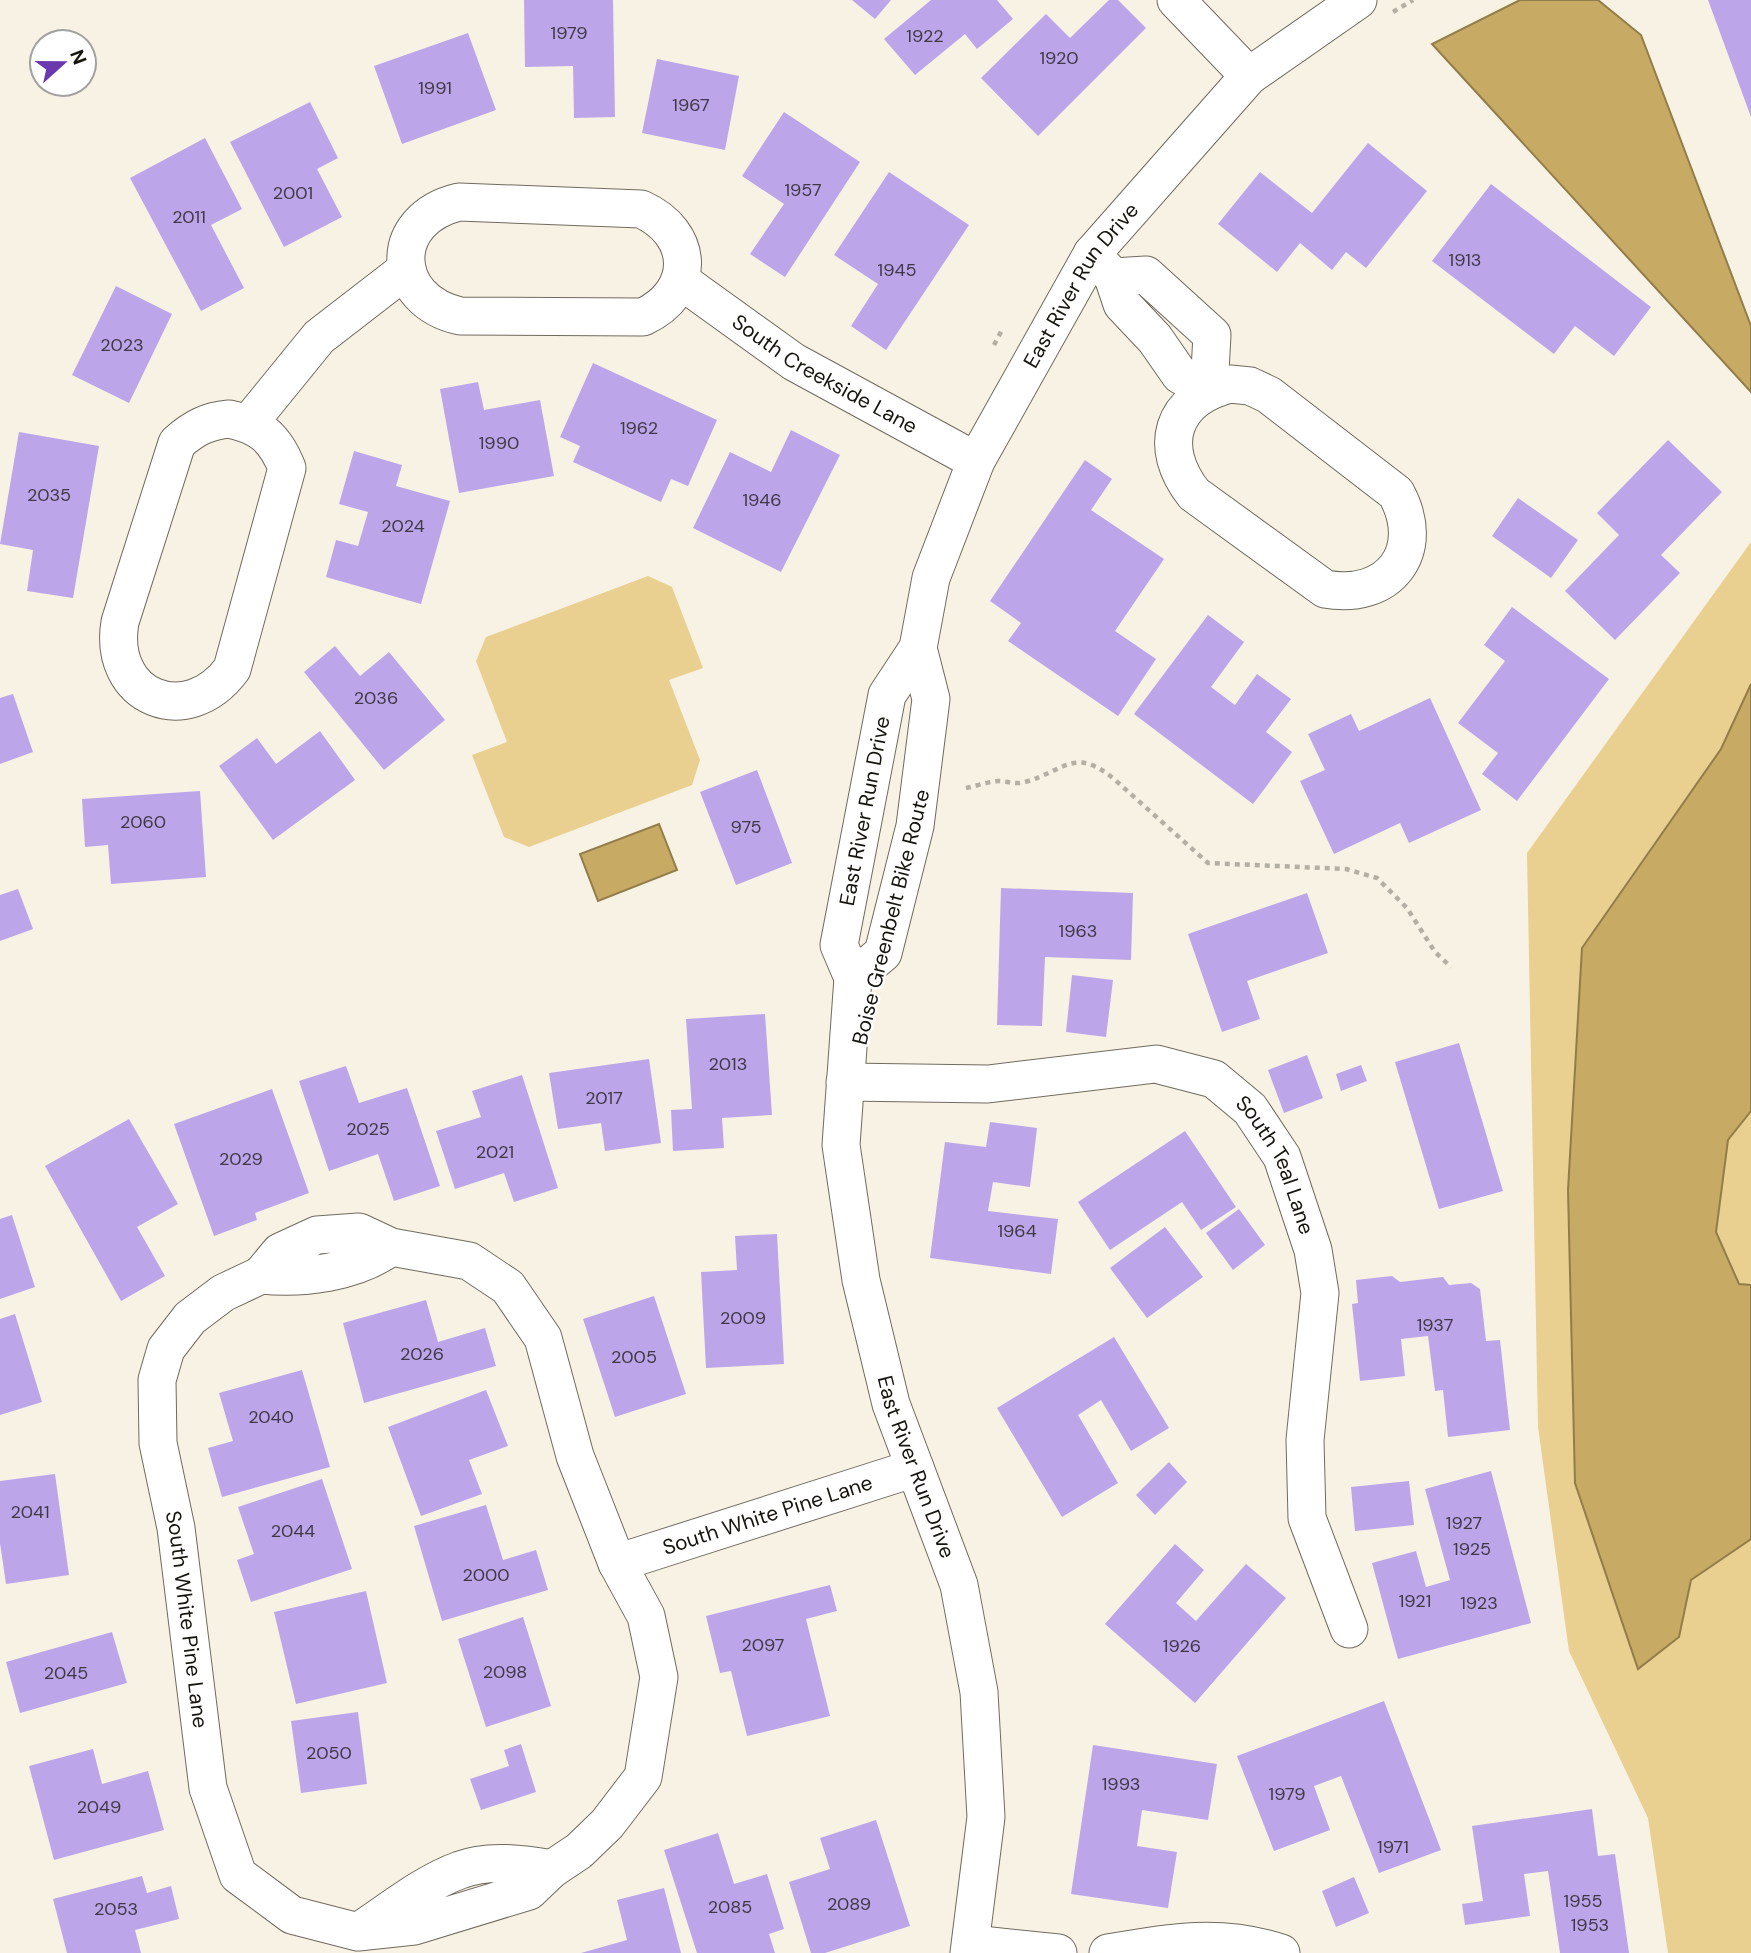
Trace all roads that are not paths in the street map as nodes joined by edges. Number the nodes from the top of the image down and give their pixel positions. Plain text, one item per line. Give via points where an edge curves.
1 (1177, 0) edge
2 (1370, 9) edge
3 (1249, 76) junction
4 (1103, 266) junction
5 (407, 269) junction
6 (680, 280) junction
7 (1209, 389) junction
8 (249, 423) junction
9 (976, 461) junction
10 (918, 648) junction
11 (853, 978) junction
12 (845, 1082) junction
13 (915, 1468) junction
14 (617, 1563) junction
15 (1349, 1629) dead end
16 (971, 1948) edge
17 (1058, 1953) edge
18 (1108, 1953) edge
19 (1281, 1953) edge

1 - 3 street
2 - 3 street, East River Run Drive
3 - 4 street, East River Run Drive
4 - 7 street via 1122,304 1180,375
4 - 7 street via 1146,275 1212,335
4 - 9 street, East River Run Drive
5 - 6 street via 425,302 460,316 643,317 666,303
5 - 6 street via 406,250 412,232 424,217 459,202 641,209 658,216 671,229 683,262
5 - 8 street via 319,337
6 - 9 street, South Creekside Lane via 794,362
7 - 7 street via 1230,384 1250,386 1269,395 1396,492 1406,510 1409,530 1406,550 1383,581 1364,590 1325,589 1194,494 1178,468 1172,437 1185,409
8 - 8 street via 210,421 177,443 120,622 116,642 120,662 145,693 163,701 203,697 232,669 238,650 287,468 266,433
9 - 10 street, East River Run Drive via 931,578
10 - 11 street, East River Run Drive via 887,695 839,945
10 - 11 street, East River Run Drive via 931,699 915,826 883,953
11 - 12 street, East River Run Drive
12 - 13 street, East River Run Drive via 841,1145 861,1280 891,1404
12 - 15 street, South Teal Lane via 988,1084 1156,1064 1214,1079 1250,1109 1282,1157 1313,1250 1320,1293 1305,1440 1307,1518
13 - 14 street, South White Pine Lane
13 - 16 street, East River Run Drive via 959,1585 979,1692 986,1817
14 - 14 street, South White Pine Lane via 646,1616 659,1677 643,1777 607,1824 529,1891 414,1926 358,1932 292,1915 238,1875 208,1788 176,1528 158,1443 157,1380 166,1349 190,1318 223,1293 261,1275 281,1252 317,1235 359,1232 391,1247 469,1261 508,1287 543,1338 575,1456
16 - 17 street
18 - 19 street via 1214,1939 1250,1942

